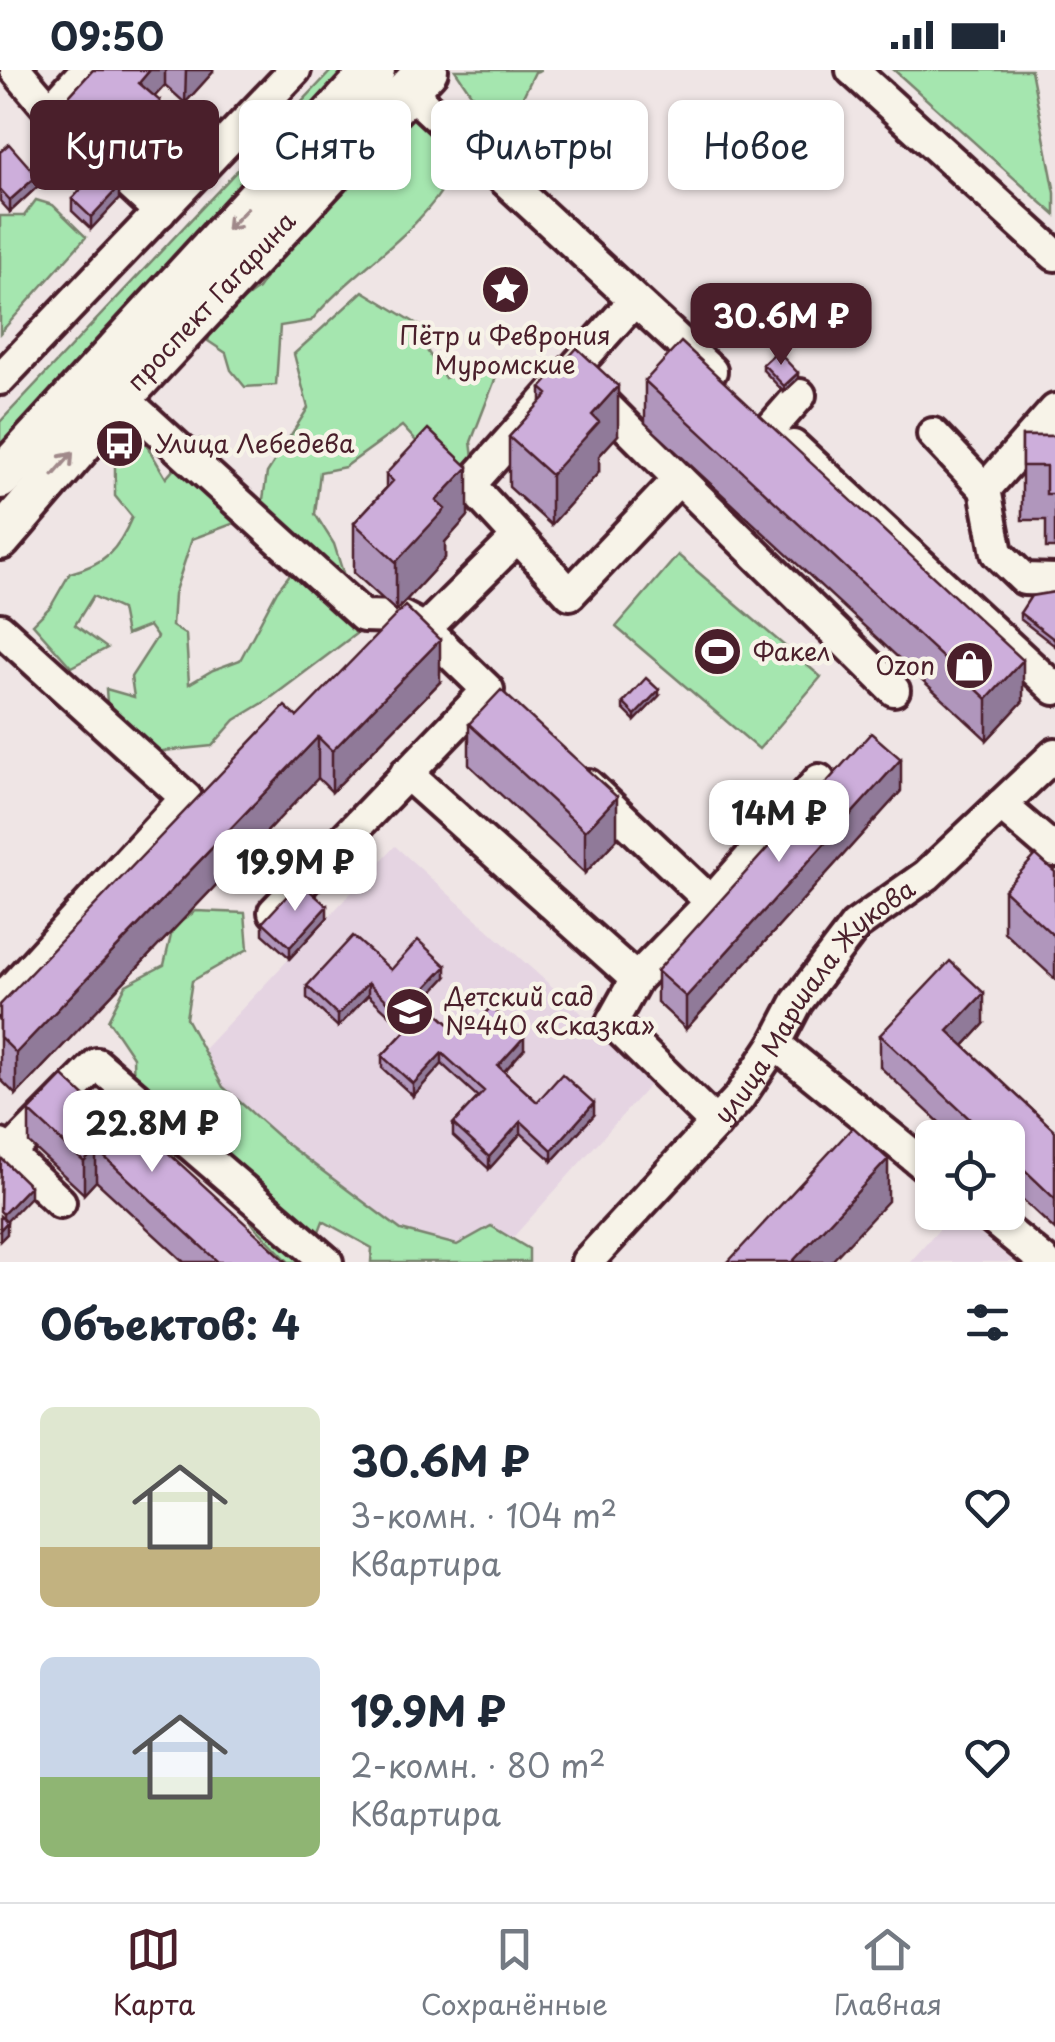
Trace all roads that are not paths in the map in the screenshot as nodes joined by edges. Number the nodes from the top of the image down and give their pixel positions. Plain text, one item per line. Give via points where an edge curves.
1 (16, 70) edge
2 (86, 70) edge
3 (295, 70) edge
4 (852, 70) edge
5 (403, 77) edge
6 (136, 190) edge
7 (160, 212) junction
8 (1055, 255) edge
9 (634, 300) junction
10 (572, 372) junction
11 (0, 379) edge
12 (728, 387) edge
13 (800, 395) dead end
14 (122, 397) junction
15 (1055, 410) edge
16 (933, 434) dead end
17 (0, 478) edge
18 (679, 479) junction
19 (985, 490) junction
20 (518, 537) junction
21 (0, 538) edge
22 (1055, 580) edge
23 (0, 628) edge
24 (425, 630) junction
25 (1055, 689) edge
26 (894, 690) dead end
27 (1055, 754) edge
28 (572, 770) edge
29 (406, 772) junction
30 (819, 780) dead end
31 (1001, 805) junction
32 (1055, 852) edge
33 (711, 902) junction
34 (263, 924) edge
35 (636, 978) junction
36 (0, 1001) edge
37 (775, 1044) junction
38 (870, 1120) junction
39 (716, 1124) junction
40 (845, 1148) edge
41 (4, 1149) edge
42 (915, 1156) edge
43 (60, 1202) dead end
44 (1006, 1230) edge
45 (327, 1262) edge
46 (587, 1262) edge
47 (1044, 1262) edge

1 - 2 street via 59,119
3 - 7 street
4 - 8 street
5 - 9 street
5 - 14 main road, проспект Гагарина
5 -> 17 main road, проспект Гагарина
6 - 7 street
7 - 11 street
9 - 10 street
9 - 12 street
10 - 18 street
10 - 20 street via 470,485
13 - 25 street via 765,420
21 -> 14 main road, проспект Гагарина
14 - 24 street via 363,616 402,618
15 - 19 street
16 - 19 street
18 - 20 street via 570,594
18 - 26 street
19 - 22 street via 996,554 1024,579
20 - 24 street
23 - 36 street via 186,798
24 - 29 street via 495,697
27 - 31 street, улица Маршала Жукова
28 - 33 street
29 - 34 street
29 - 35 street
30 - 33 street
31 - 32 street
31 - 37 street, улица Маршала Жукова via 927,875 854,926 797,1002
33 - 35 street
35 - 39 street via 612,1022
37 - 38 street
37 - 39 street, улица Маршала Жукова
38 - 40 street
38 - 42 street
39 - 46 street, улица Маршала Жукова
41 - 43 street
41 - 45 street via 97,1064
44 - 47 street

